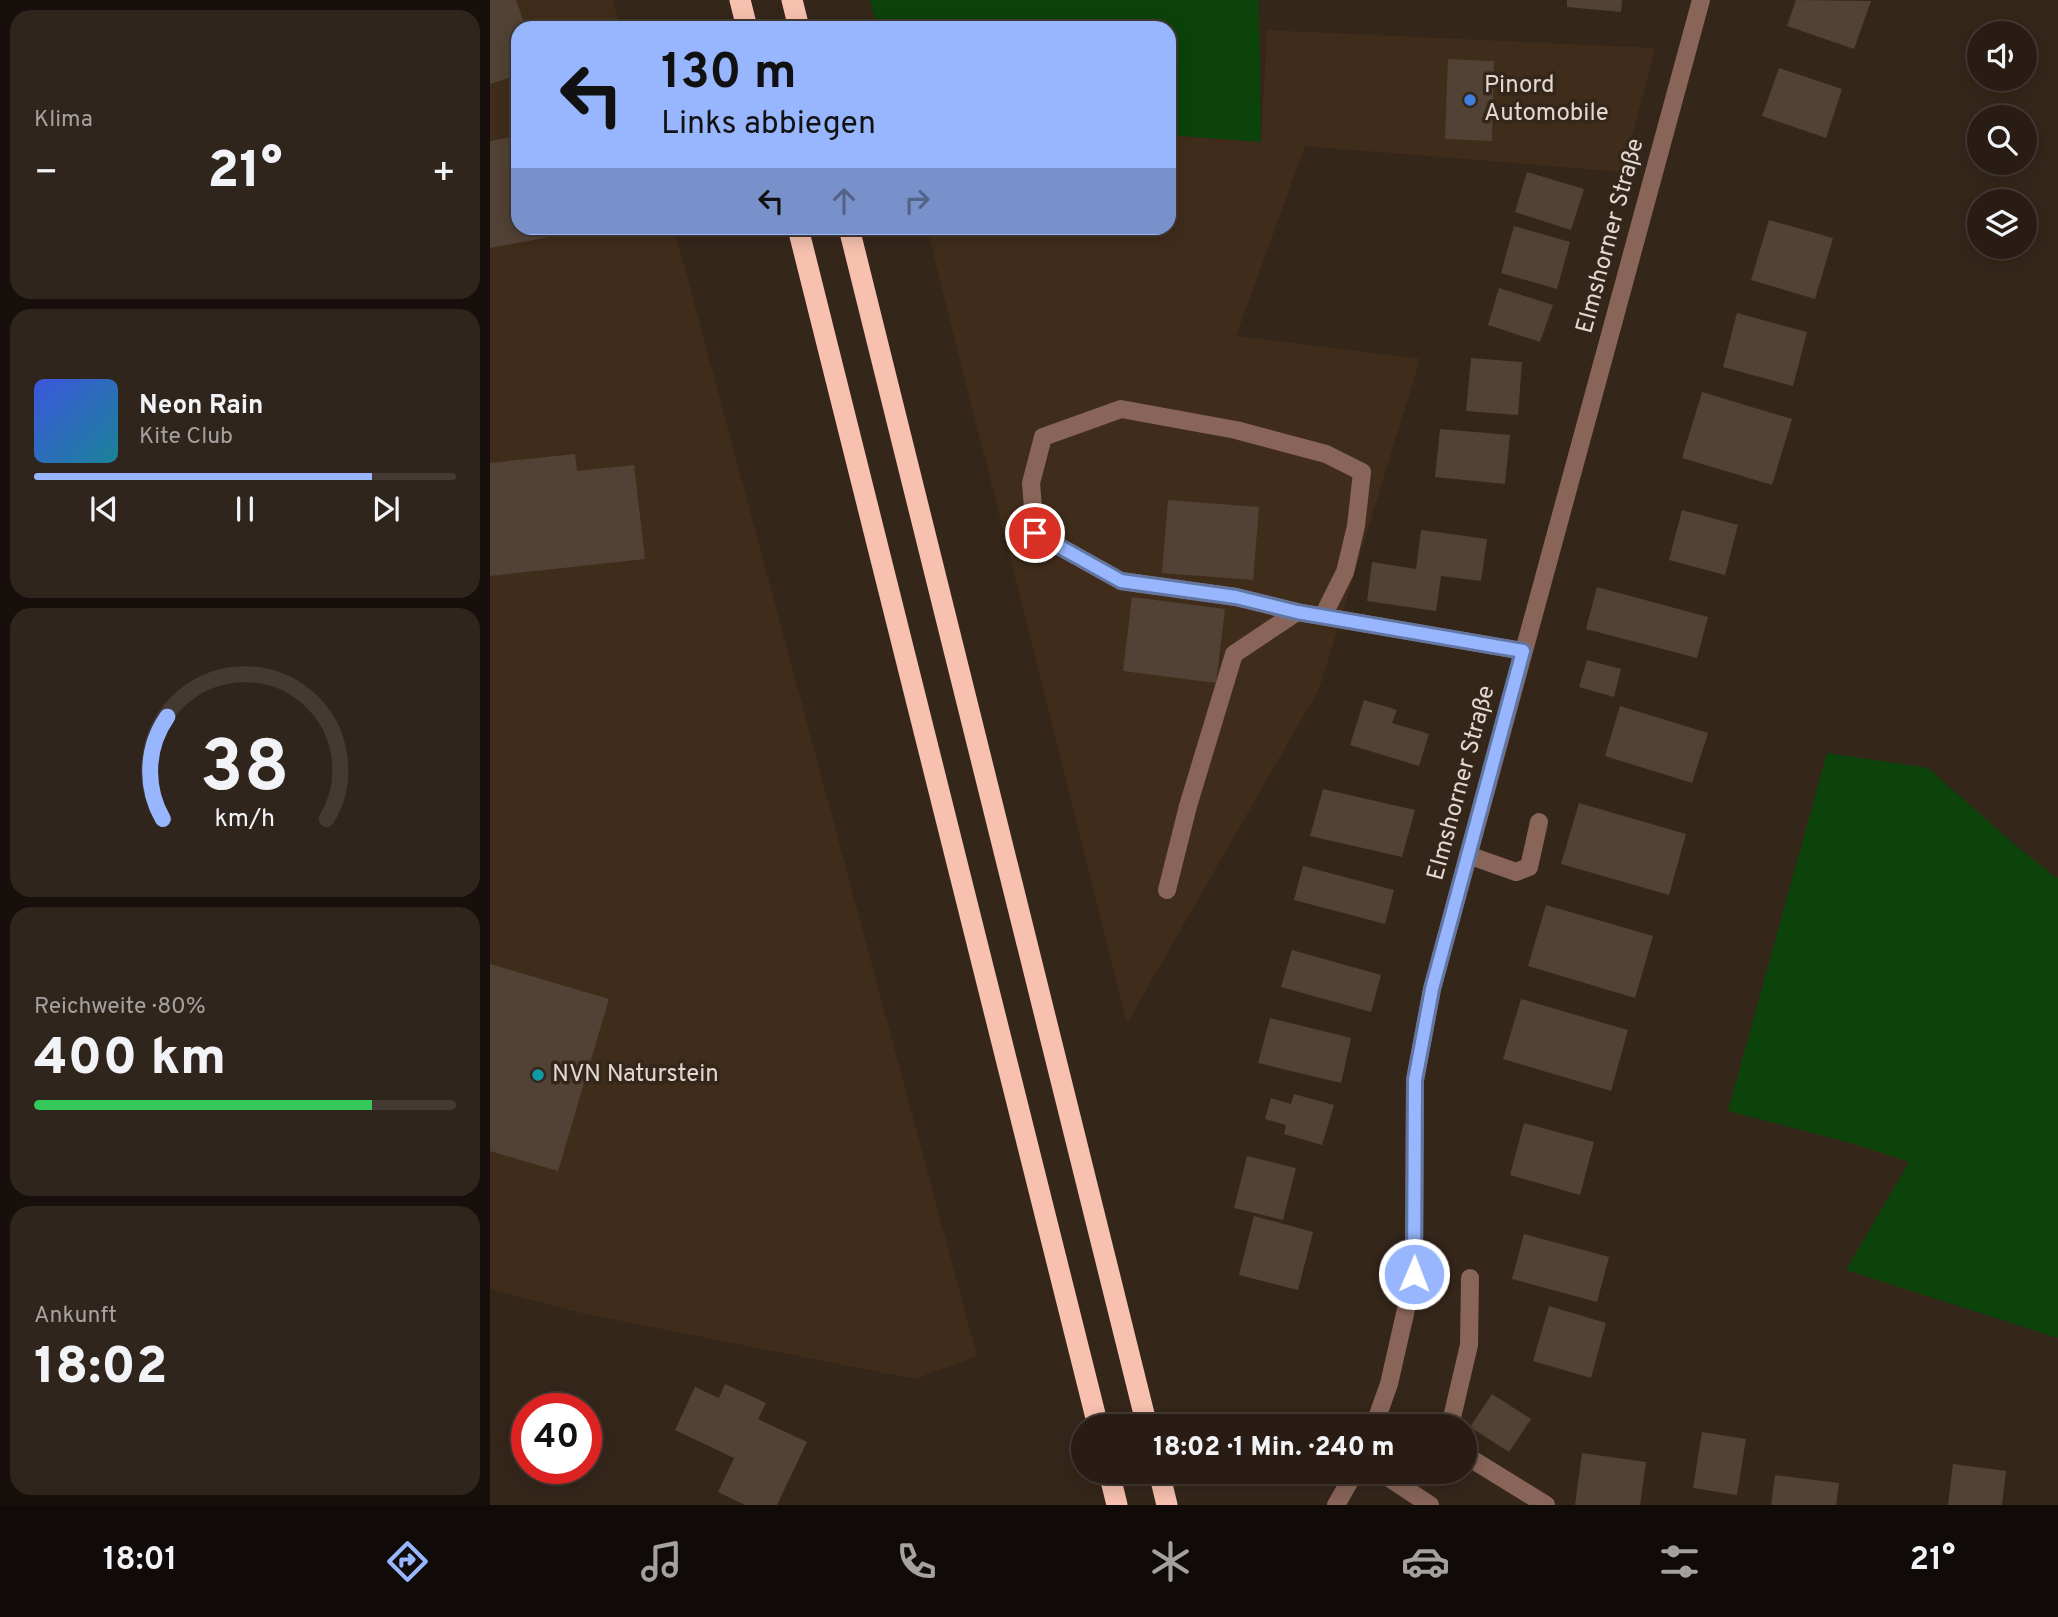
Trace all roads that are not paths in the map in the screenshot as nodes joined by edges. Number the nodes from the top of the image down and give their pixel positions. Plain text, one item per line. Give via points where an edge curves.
1 (740, 0) edge
2 (792, 0) edge
3 (1701, 0) edge
4 (745, 21) edge
5 (798, 21) edge
6 (800, 235) edge
7 (851, 235) edge
8 (1297, 612) junction
9 (1323, 616) junction
10 (1523, 651) junction
11 (1539, 822) dead end
12 (1468, 855) junction
13 (1167, 890) dead end
14 (1470, 1278) dead end
15 (1095, 1414) edge
16 (1144, 1414) edge
17 (1379, 1414) edge
18 (1453, 1414) edge
19 (1477, 1462) edge
20 (1112, 1484) edge
21 (1161, 1484) edge
22 (1348, 1484) edge
23 (1398, 1484) edge
24 (1117, 1505) edge
25 (1167, 1505) edge
26 (1336, 1505) edge
27 (1430, 1505) edge
28 (1546, 1505) edge

1 - 4 highway
2 - 5 highway
3 - 10 street, Elmshorner Straße
6 - 15 highway
7 - 16 highway
8 - 9 street
8 - 9 street via 1236,597 1121,581 1035,533 1031,483 1043,437 1121,409 1249,433 1326,454 1362,472 1345,572
8 - 13 street via 1234,654
9 - 10 street
10 - 12 street, Elmshorner Straße
11 - 12 street via 1529,867 1516,872
12 - 17 street, Elmshorner Straße via 1432,989 1415,1080 1414,1274 1390,1384
14 - 18 street via 1469,1345
19 - 28 street
20 - 24 highway
21 - 25 highway
22 - 26 street
23 - 27 street

